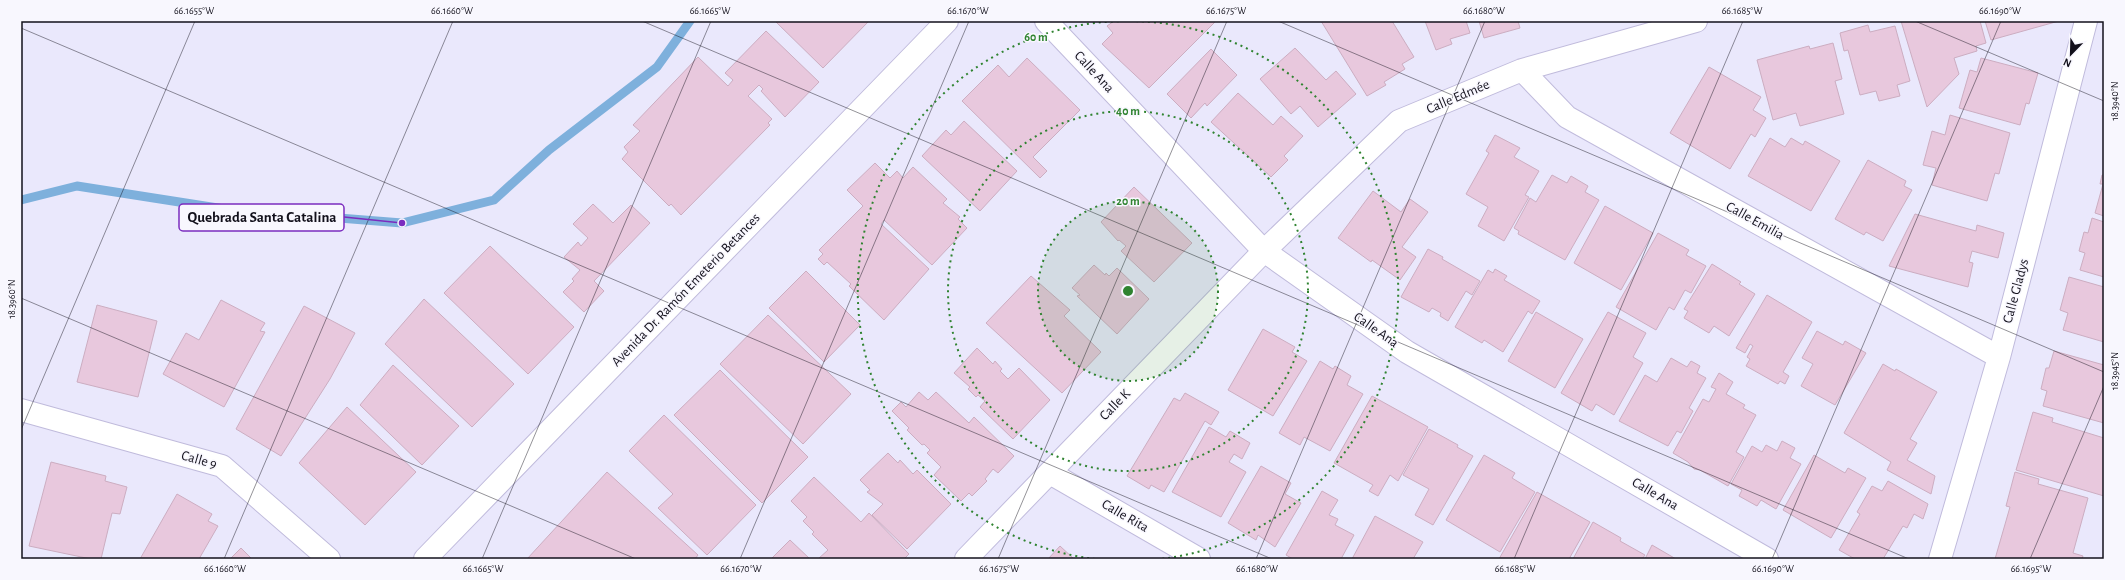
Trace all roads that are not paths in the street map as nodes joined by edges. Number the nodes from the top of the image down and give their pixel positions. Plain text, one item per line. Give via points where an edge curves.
1 (947, 21) edge
2 (1046, 21) edge
3 (1696, 21) edge
4 (2086, 21) edge
5 (1522, 70) junction
6 (1264, 251) junction
7 (1999, 357) junction
8 (30, 412) edge
9 (1050, 473) junction
10 (329, 559) edge
11 (425, 559) edge
12 (966, 559) edge
13 (1199, 559) edge
14 (1767, 559) edge
15 (1940, 559) edge

1 - 11 street, Avenida Dr. Ramón Emeterio Betances
2 - 6 street, Calle Ana
3 - 5 street, Calle Edmée
4 - 7 street, Calle Gladys
5 - 6 street, Calle Edmée via 1399,121
5 - 7 street, Calle Emilia via 1567,117
6 - 9 street, Calle K
6 - 14 street, Calle Ana via 1407,352
7 - 15 street, Calle Gladys
8 - 10 street, Calle 9 via 222,466
9 - 12 street, Calle K
9 - 13 street, Calle Rita

